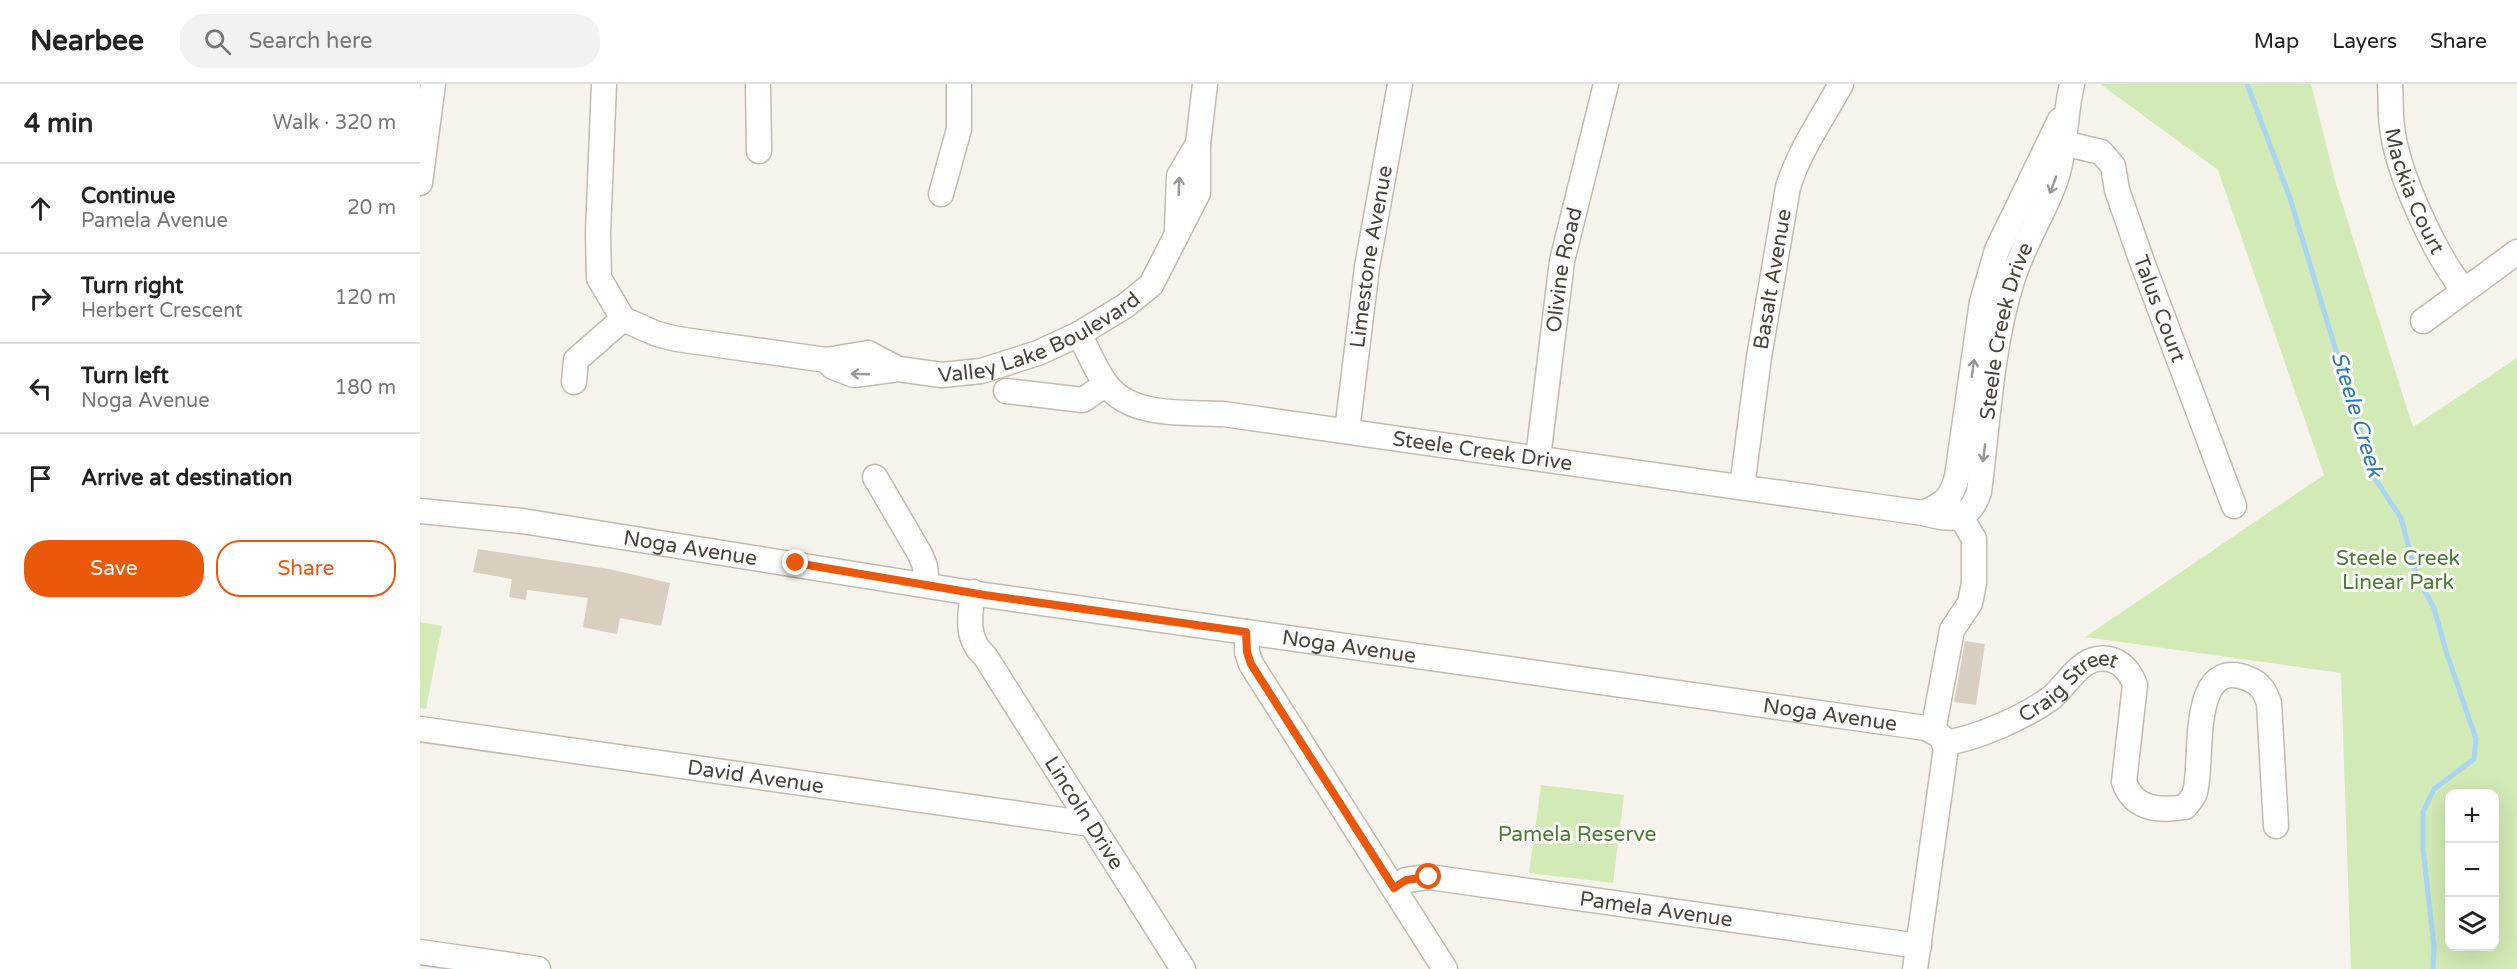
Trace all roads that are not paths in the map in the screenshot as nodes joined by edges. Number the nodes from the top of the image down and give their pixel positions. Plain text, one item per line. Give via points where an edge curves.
1 (433, 84) edge
2 (604, 84) edge
3 (758, 84) edge
4 (958, 84) edge
5 (1204, 84) edge
6 (1400, 84) edge
7 (1606, 84) edge
8 (1841, 84) edge
9 (2390, 84) edge
10 (2069, 96) edge
11 (2063, 143) junction
12 (759, 151) dead end
13 (420, 183) edge
14 (941, 194) dead end
15 (2517, 252) edge
16 (2463, 289) junction
17 (623, 319) junction
18 (2423, 321) dead end
19 (1079, 334) junction
20 (574, 382) dead end
21 (1106, 384) junction
22 (1006, 391) dead end
23 (1347, 431) junction
24 (1538, 458) junction
25 (875, 477) dead end
26 (1742, 487) junction
27 (2234, 506) dead end
28 (422, 510) edge
29 (1943, 511) junction
30 (927, 584) junction
31 (979, 593) junction
32 (1246, 632) junction
33 (420, 729) edge
34 (1939, 737) junction
35 (1091, 824) junction
36 (2276, 826) dead end
37 (1394, 888) junction
38 (420, 952) edge
39 (1917, 957) edge
40 (538, 969) edge
41 (1183, 969) edge
42 (1445, 969) edge

1 - 13 street
2 - 17 street via 599,278
3 - 12 street
4 - 14 street via 959,129
5 - 19 street, Valley Lake Boulevard via 1198,193 1151,285
6 - 23 street, Limestone Avenue via 1368,267
7 - 24 street, Olivine Road via 1562,261
8 - 26 street, Basalt Avenue via 1809,136 1788,188
9 - 16 street, Mackia Court via 2392,126 2400,163 2430,235
10 - 11 street, Steele Creek Drive
29 -> 10 street, Steele Creek Drive via 1957,477 1982,302 1997,249
11 - 27 street, Talus Court via 2101,152 2113,166 2117,190 2141,260
11 -> 29 street, Steele Creek Drive via 2053,188 2025,243 2011,284 2000,333 1979,492 1975,503
15 - 16 street
16 - 18 street
17 - 19 street, Valley Lake Boulevard via 677,339 826,360 854,375 898,369 942,375 981,371 1038,353
17 - 20 street via 576,360
19 - 21 street, Steele Creek Drive
21 - 22 street via 1083,400
21 - 23 street, Steele Creek Drive via 1124,401 1159,411 1223,414
23 - 24 street, Steele Creek Drive
24 - 26 street, Steele Creek Drive
25 - 30 street via 926,566
26 - 29 street, Steele Creek Drive
28 - 30 street, Noga Avenue via 522,521
29 - 34 street via 1974,539 1974,583 1970,603 1952,630 1948,645
30 - 31 street, Noga Avenue
31 - 32 street, Noga Avenue
31 - 35 street, Lincoln Drive via 970,631 973,642
32 - 34 street, Noga Avenue
32 - 37 street via 1251,664
33 - 35 street, David Avenue
34 - 36 street, Craig Street via 1961,741 1995,727 2045,702 2087,663 2112,660 2124,665 2135,685 2124,782 2128,793 2151,808 2185,807 2195,793 2202,710 2208,692 2220,679 2245,678 2257,683 2269,703
34 - 39 street via 1945,764
35 - 41 street, Lincoln Drive
37 - 39 street, Pamela Avenue via 1406,880 1429,877
37 - 42 street
38 - 40 street

